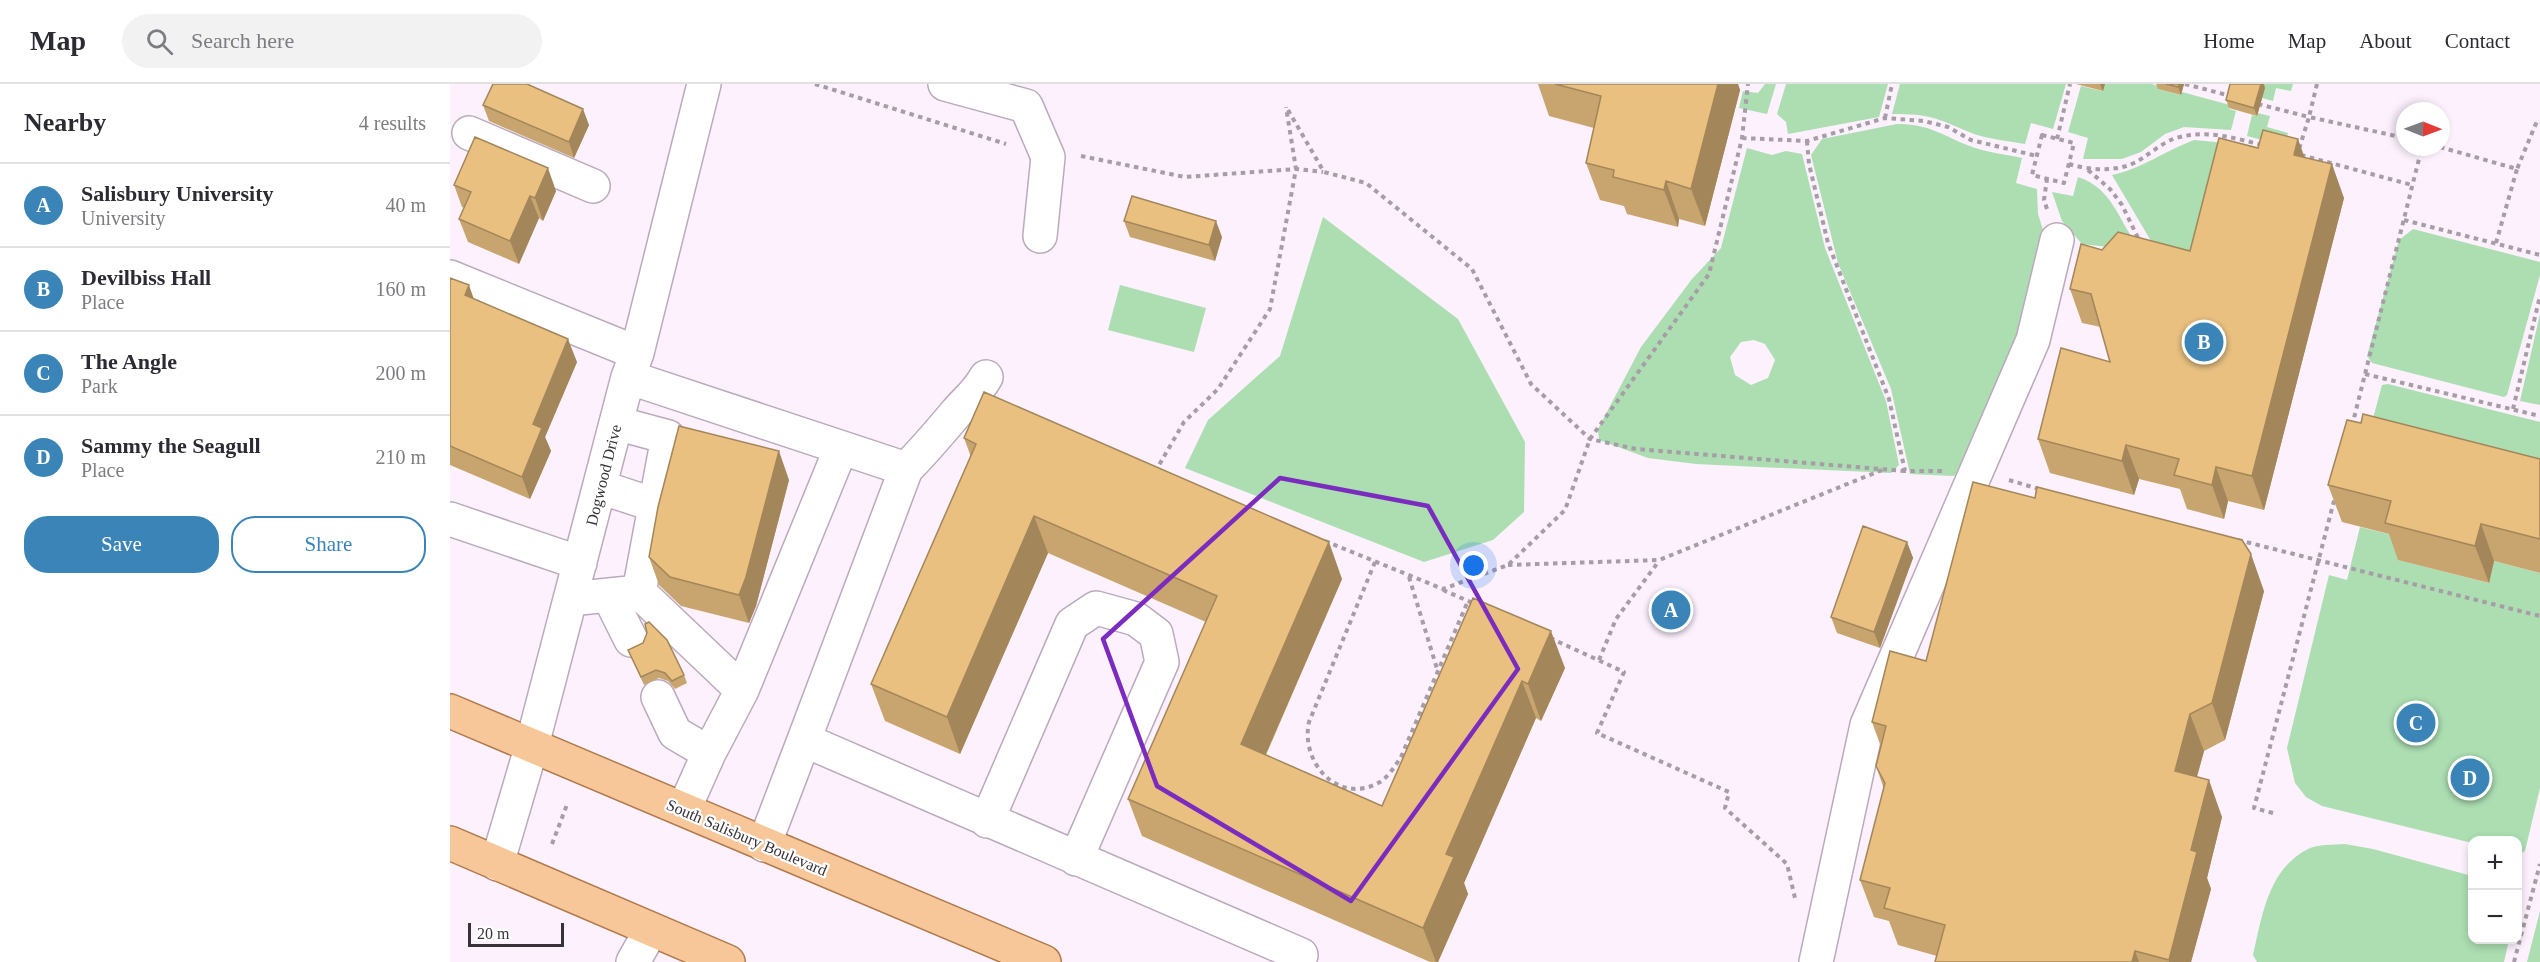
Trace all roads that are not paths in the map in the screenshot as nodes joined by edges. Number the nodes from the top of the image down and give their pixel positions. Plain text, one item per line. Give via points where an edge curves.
1 (704, 84) edge
2 (945, 84) edge
3 (469, 133) dead end
4 (592, 186) dead end
5 (1040, 236) dead end
6 (2057, 240) dead end
7 (450, 277) edge
8 (632, 365) junction
9 (986, 377) dead end
10 (678, 394) junction
11 (616, 423) junction
12 (668, 437) junction
13 (841, 448) junction
14 (906, 470) junction
15 (600, 487) junction
16 (655, 505) junction
17 (450, 519) edge
18 (580, 563) junction
19 (624, 594) junction
20 (570, 599) junction
21 (631, 640) dead end
22 (742, 690) junction
23 (658, 697) dead end
24 (450, 711) edge
25 (804, 740) junction
26 (532, 746) junction
27 (709, 753) junction
28 (684, 810) junction
29 (987, 821) junction
30 (450, 843) edge
31 (764, 844) junction
32 (1076, 859) junction
33 (497, 864) junction
34 (651, 930) junction
35 (1306, 960) edge
36 (633, 962) edge
37 (728, 962) edge
38 (1044, 962) edge
39 (1816, 962) edge

1 - 8 street, Dogwood Drive
2 - 5 street via 1026,106 1048,157
3 - 4 street
6 - 39 street via 2033,340 1867,725
7 - 8 street
8 - 10 street
8 - 11 street, Dogwood Drive
9 - 14 street via 976,395
10 - 12 street
10 - 13 street
11 - 12 street
11 - 15 street, Dogwood Drive
12 - 16 street
13 - 14 street
13 - 22 street
14 - 25 street
15 - 16 street
15 - 18 street, Dogwood Drive
16 - 19 street
17 - 18 street
18 - 20 street, Dogwood Drive
19 - 20 street
19 - 21 street
19 - 22 street
20 - 26 street, Dogwood Drive
22 - 27 street
23 - 27 street via 675,733
24 - 26 main road, South Salisbury Boulevard
25 - 29 street
25 - 31 street
26 - 28 main road, South Salisbury Boulevard
26 - 33 street, Dogwood Drive
27 - 28 street
28 - 31 main road, South Salisbury Boulevard
29 - 32 street
29 - 32 street via 1072,624 1095,608 1136,618 1156,634 1162,662
30 - 33 main road
31 - 38 main road, South Salisbury Boulevard
32 - 35 street
33 - 34 main road
34 - 36 street
34 - 37 main road

